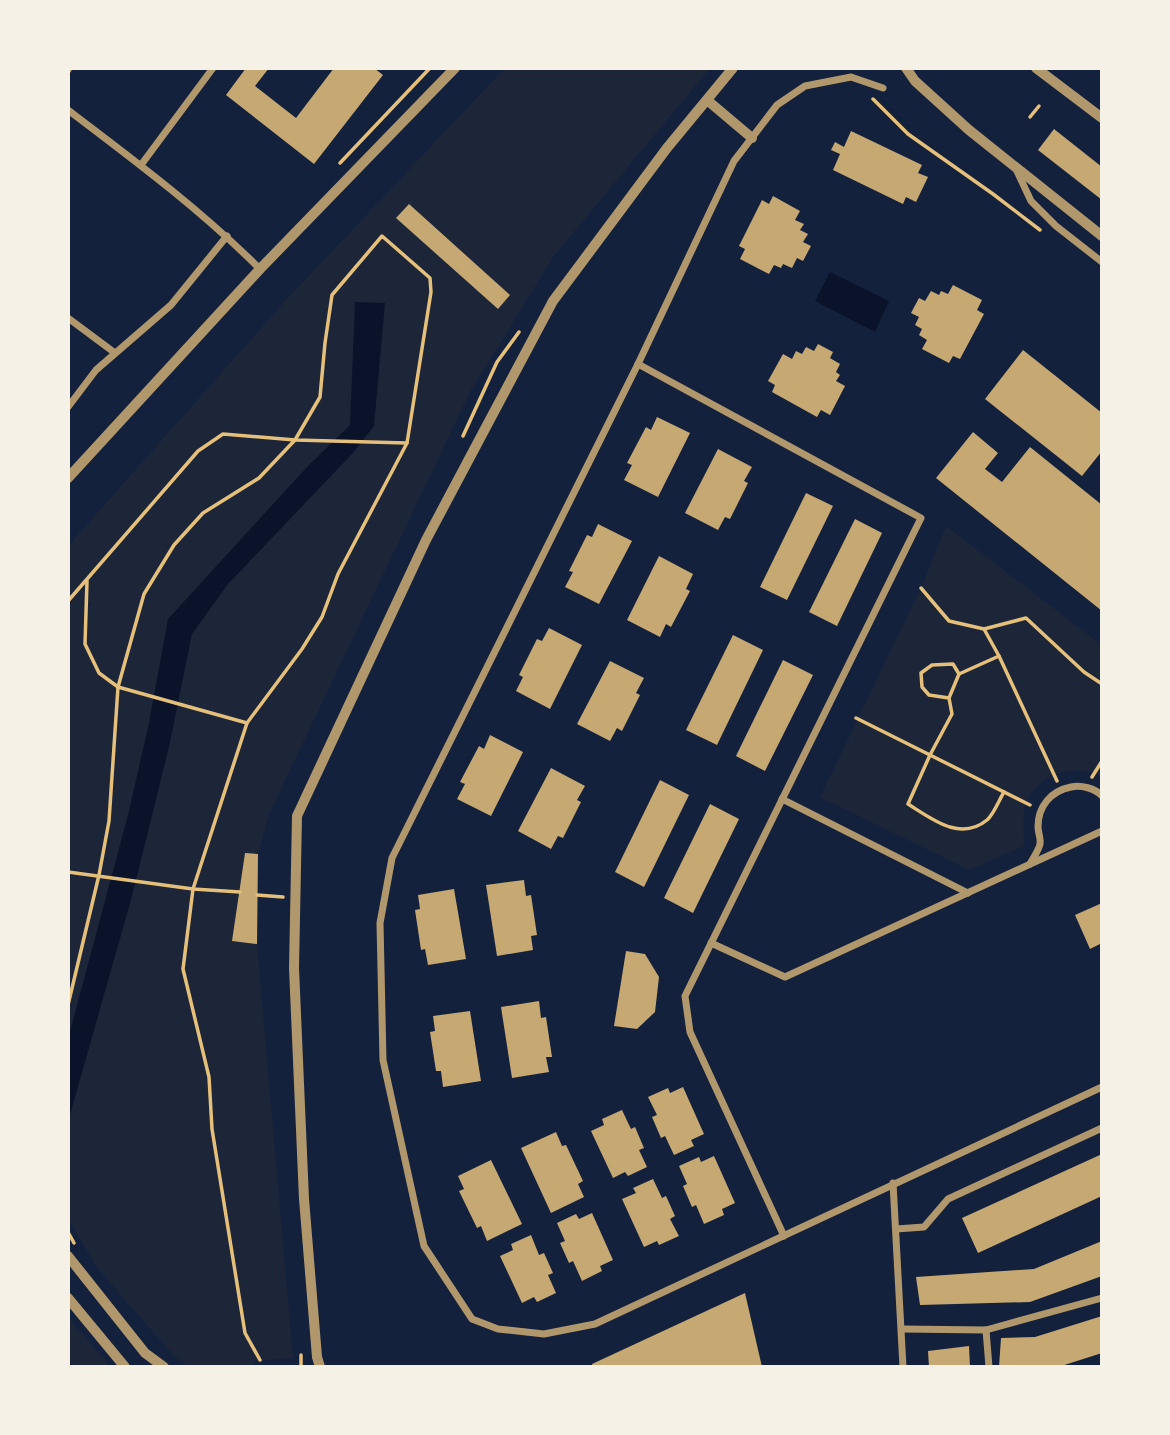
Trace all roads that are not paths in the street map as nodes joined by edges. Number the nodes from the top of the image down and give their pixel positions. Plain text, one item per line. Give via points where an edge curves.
1 (212, 68) edge
2 (455, 68) edge
3 (733, 68) edge
4 (906, 68) edge
5 (1037, 68) edge
6 (883, 88) dead end
7 (707, 100) junction
8 (68, 110) edge
9 (1102, 118) edge
10 (752, 138) junction
11 (141, 165) junction
12 (1016, 169) junction
13 (227, 236) junction
14 (1102, 236) edge
15 (1102, 262) edge
16 (260, 269) junction
17 (68, 318) edge
18 (115, 352) junction
19 (638, 364) junction
20 (68, 407) edge
21 (68, 478) edge
22 (1102, 796) edge
23 (782, 799) junction
24 (1102, 831) edge
25 (1029, 864) junction
26 (968, 893) junction
27 (711, 943) junction
28 (1102, 1087) edge
29 (1102, 1128) edge
30 (893, 1183) junction
31 (897, 1229) junction
32 (784, 1236) junction
33 (68, 1256) edge
34 (68, 1298) edge
35 (1102, 1298) edge
36 (902, 1329) junction
37 (986, 1330) junction
38 (124, 1367) edge
39 (164, 1367) edge
40 (320, 1367) edge
41 (903, 1367) edge
42 (989, 1367) edge

1 - 11 street
2 - 16 street
3 - 7 street
4 - 12 street
5 - 9 street
6 - 10 street via 851,77 805,86 776,105
7 - 10 street
7 - 40 street via 553,301 426,540 297,816 295,982 304,1199
8 - 11 street
10 - 19 street via 734,161
11 - 13 street
12 - 14 street
12 - 15 street via 1031,201
13 - 16 street
13 - 18 street via 171,305
16 - 21 street
17 - 18 street
18 - 20 street
19 - 23 street via 921,518
19 - 32 street via 392,858 380,923 383,1060 424,1246 472,1319 498,1329 544,1334 595,1324
22 - 25 street via 1097,790 1077,786 1047,799 1040,811 1040,843
23 - 26 street
23 - 27 street
24 - 25 street
25 - 26 street
26 - 27 street via 785,978
27 - 32 street via 685,996 690,1031
28 - 30 street
29 - 31 street via 948,1199 924,1227
30 - 31 street
30 - 32 street
31 - 36 street
33 - 39 street via 145,1353
34 - 38 street
35 - 37 street
36 - 37 street
36 - 41 street
37 - 42 street

